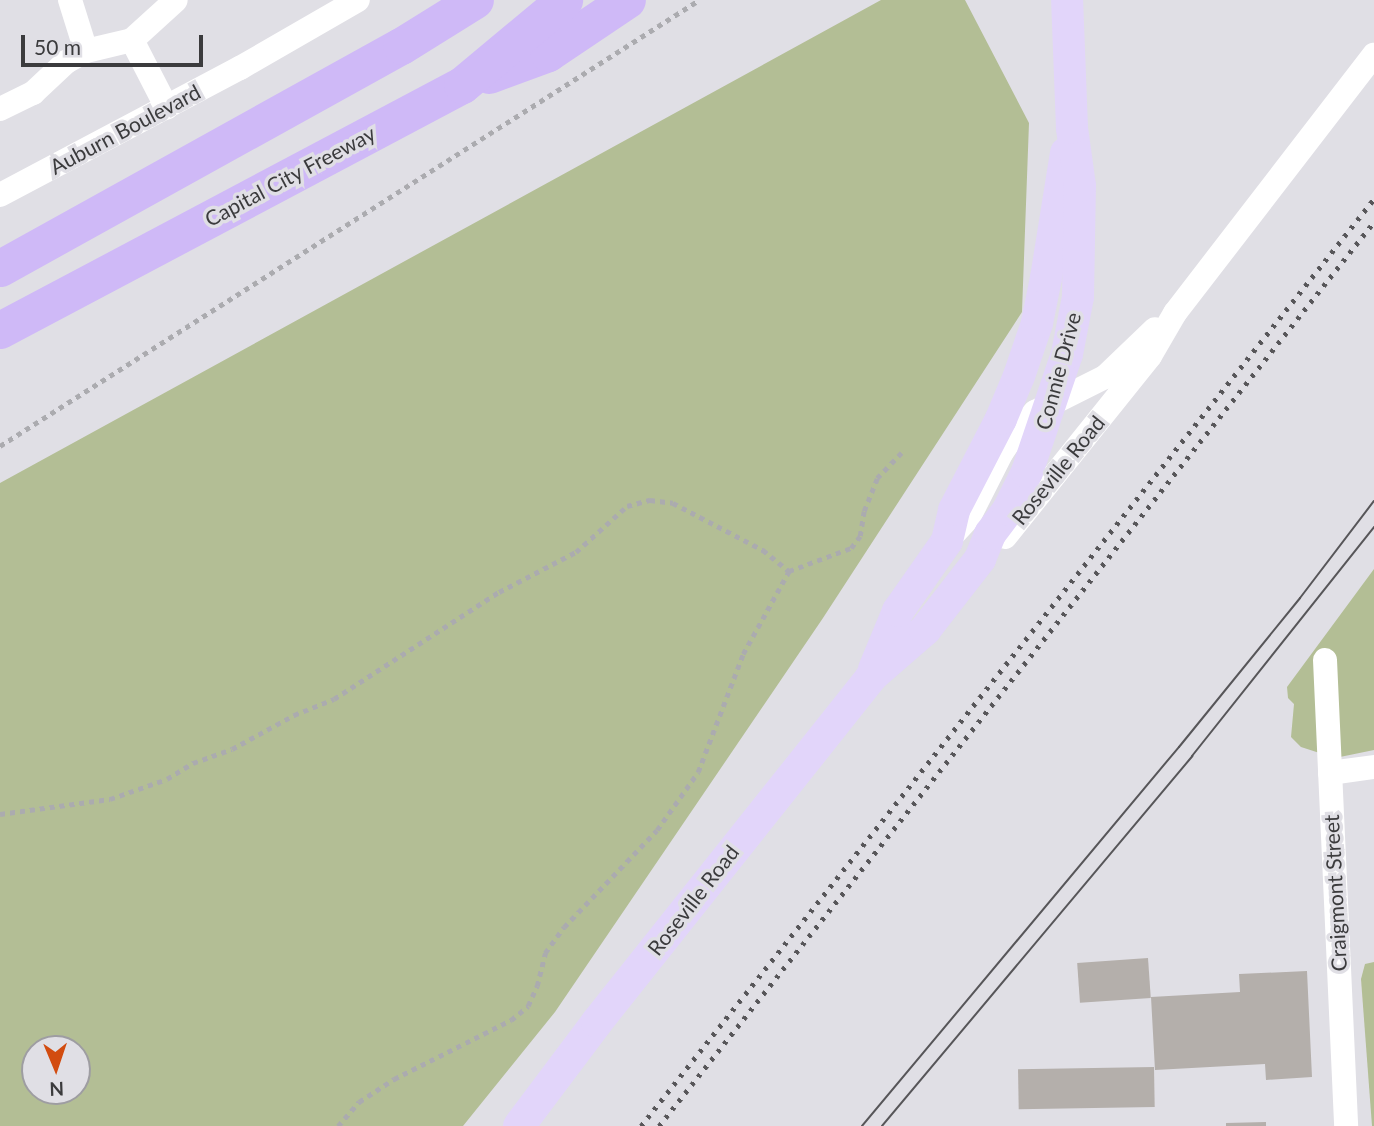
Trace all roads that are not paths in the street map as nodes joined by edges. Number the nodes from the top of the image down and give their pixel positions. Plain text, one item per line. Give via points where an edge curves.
1 (70, 0) edge
2 (176, 0) edge
3 (358, 0) edge
4 (475, 0) edge
5 (564, 0) edge
6 (627, 0) edge
7 (1067, 0) edge
8 (132, 40) junction
9 (86, 51) junction
10 (1374, 55) edge
11 (462, 85) junction
12 (167, 108) junction
13 (0, 109) edge
14 (1072, 128) junction
15 (3, 187) edge
16 (0, 268) edge
17 (1175, 313) junction
18 (0, 330) edge
19 (1051, 403) junction
20 (947, 541) junction
21 (980, 559) junction
22 (1325, 660) dead end
23 (871, 677) junction
24 (1374, 767) edge
25 (1330, 773) junction
26 (519, 1126) edge
27 (1346, 1126) edge

1 - 9 street
2 - 8 street
3 - 12 street, Auburn Boulevard
4 - 16 highway via 401,46
5 - 11 highway, Capital City Freeway
6 - 11 highway via 548,53
7 - 14 main road, Connie Drive
8 - 9 street
8 - 12 street
9 - 13 street via 66,62 33,93
10 - 17 street, Roseville Road
11 - 18 highway, Capital City Freeway
12 - 15 street, Auburn Boulevard
14 - 19 main road, Connie Drive via 1080,186 1078,297
14 - 20 main road, Connie Drive via 1037,323 1001,419 954,510
17 - 19 street, Roseville Road via 1105,377
17 - 21 street, Roseville Road via 1142,366 1001,542
19 - 20 street, Roseville Road via 1019,428 969,517
19 - 21 main road, Connie Drive via 1027,472
20 - 23 main road, Roseville Road via 898,611
21 - 23 main road, Roseville Road via 925,630
22 - 25 street, Craigmont Street
23 - 26 main road, Roseville Road
24 - 25 street
25 - 27 street, Craigmont Street

